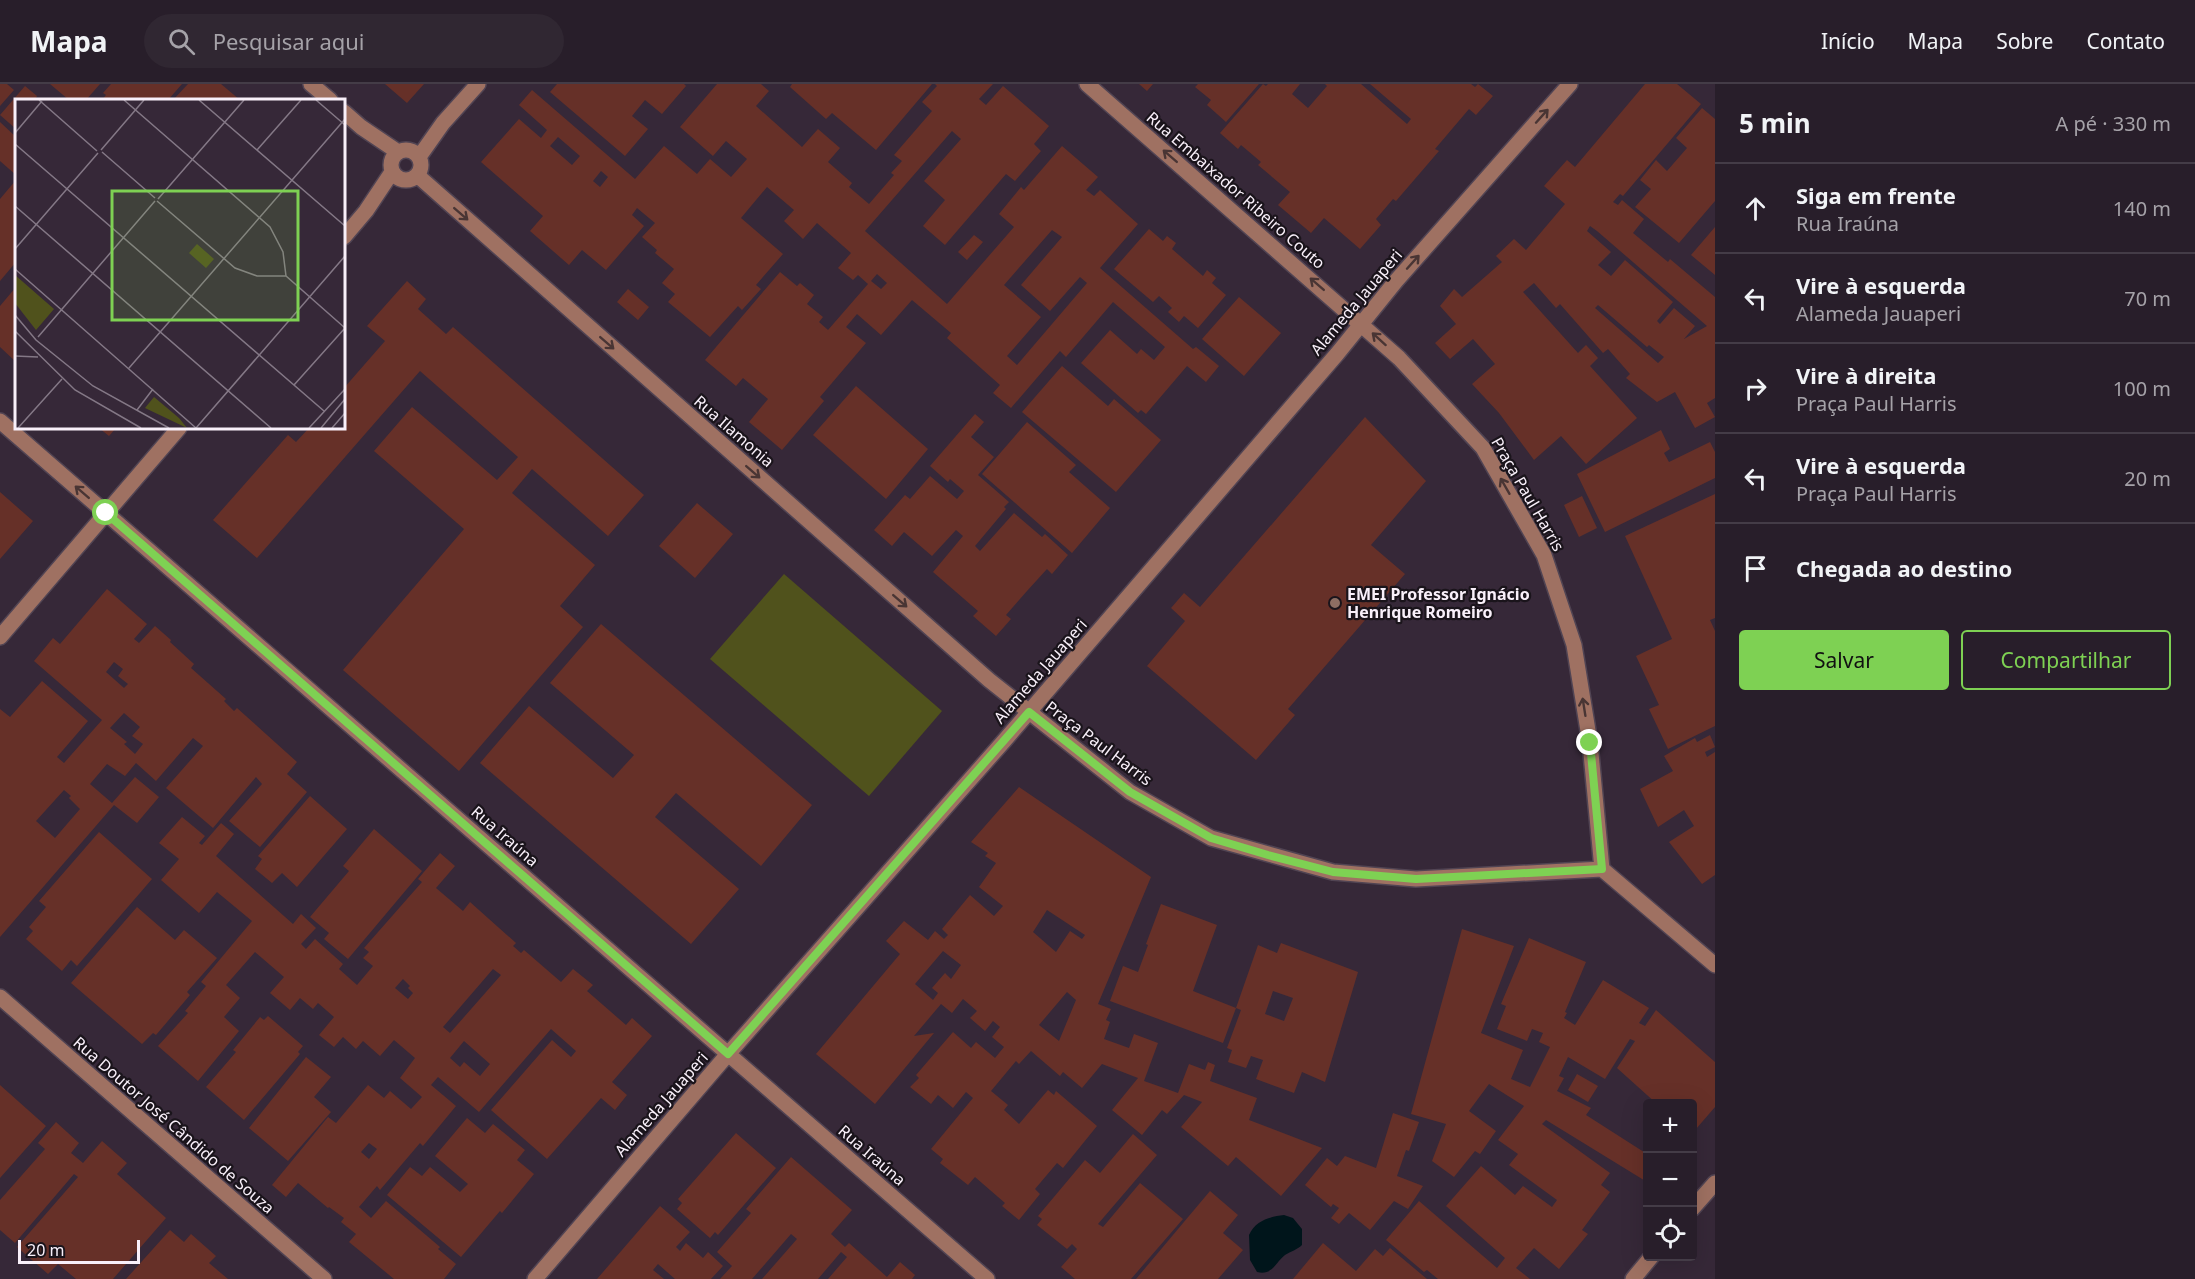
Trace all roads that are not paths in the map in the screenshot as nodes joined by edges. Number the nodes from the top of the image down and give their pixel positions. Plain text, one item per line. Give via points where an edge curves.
1 (310, 84) edge
2 (478, 84) edge
3 (1088, 84) edge
4 (1570, 84) edge
5 (329, 99) edge
6 (345, 113) edge
7 (402, 162) junction
8 (345, 236) edge
9 (1361, 322) junction
10 (0, 421) edge
11 (179, 429) edge
12 (106, 513) junction
13 (0, 637) edge
14 (1029, 712) junction
15 (1602, 869) junction
16 (1715, 965) edge
17 (0, 997) edge
18 (728, 1054) junction
19 (1715, 1183) edge
20 (1694, 1207) edge
21 (1649, 1261) edge
22 (324, 1279) edge
23 (535, 1279) edge
24 (987, 1279) edge
25 (1633, 1279) edge

1 - 5 street
2 - 7 street
9 -> 3 street, Rua Embaixador Ribeiro Couto
9 -> 4 street, Alameda Jauaperi
6 - 7 street
7 - 8 street
7 -> 14 street, Rua Ilamonia via 407,181 417,175
9 - 14 street, Alameda Jauaperi
15 -> 9 street, Praça Paul Harris via 1590,743 1574,645 1544,555 1483,448
12 -> 10 street, Rua Iraúna
11 - 12 street
12 - 13 street
12 - 18 street, Rua Iraúna
14 - 15 street, Praça Paul Harris via 1130,792 1211,838 1268,855 1333,872 1416,879
14 - 18 street, Alameda Jauaperi
15 - 16 street
17 - 22 street, Rua Doutor José Cândido de Souza
18 - 23 street, Alameda Jauaperi
18 - 24 street, Rua Iraúna
19 - 20 street
21 - 25 street

